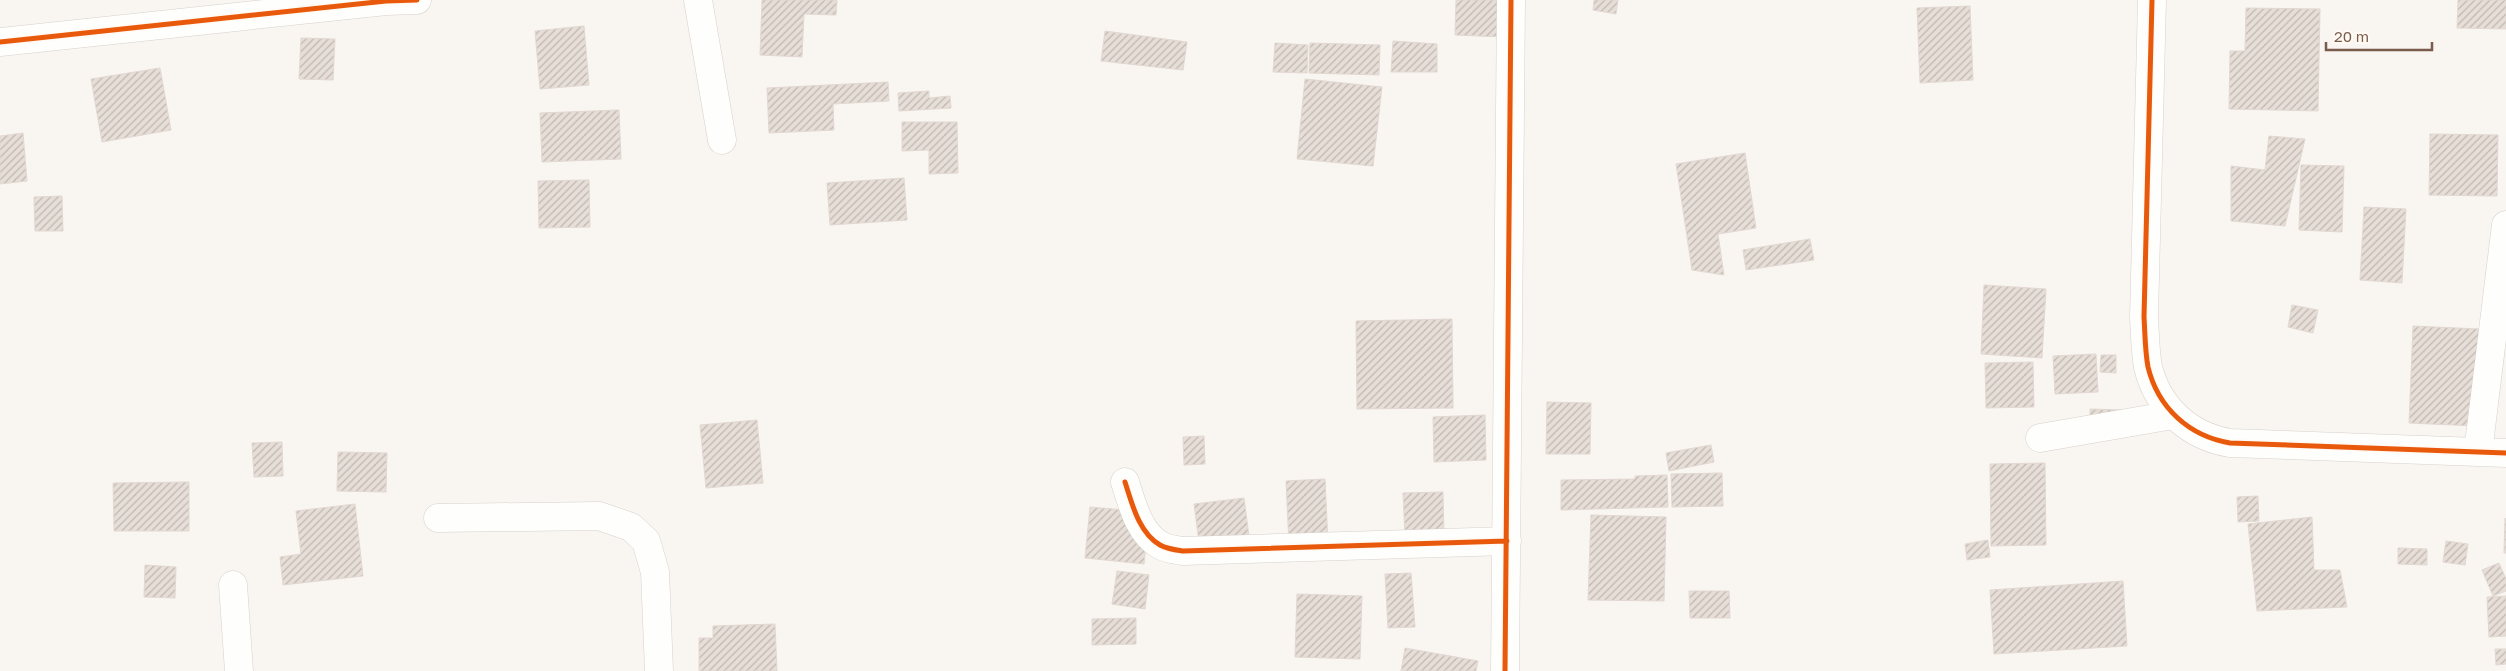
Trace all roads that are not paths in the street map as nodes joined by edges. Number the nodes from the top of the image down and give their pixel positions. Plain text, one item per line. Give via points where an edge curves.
1 (418, 0) edge
2 (698, 0) edge
3 (1511, 0) edge
4 (2152, 0) edge
5 (0, 42) edge
6 (722, 140) dead end
7 (2506, 225) edge
8 (2174, 415) junction
9 (2040, 438) dead end
10 (2478, 452) junction
11 (2506, 453) edge
12 (1125, 482) dead end
13 (438, 518) dead end
14 (1507, 541) junction
15 (233, 585) dead end
16 (239, 671) edge
17 (659, 671) edge
18 (1505, 671) edge

1 - 5 street
2 - 6 street
3 - 14 street
4 - 8 street via 2144,316 2148,366 2160,398
7 - 10 street
8 - 9 street
8 - 10 street via 2193,432 2230,443
10 - 11 street
12 - 14 street via 1148,536 1161,546 1183,551
13 - 17 street via 599,516 631,527 646,541 655,572
14 - 18 street
15 - 16 street

